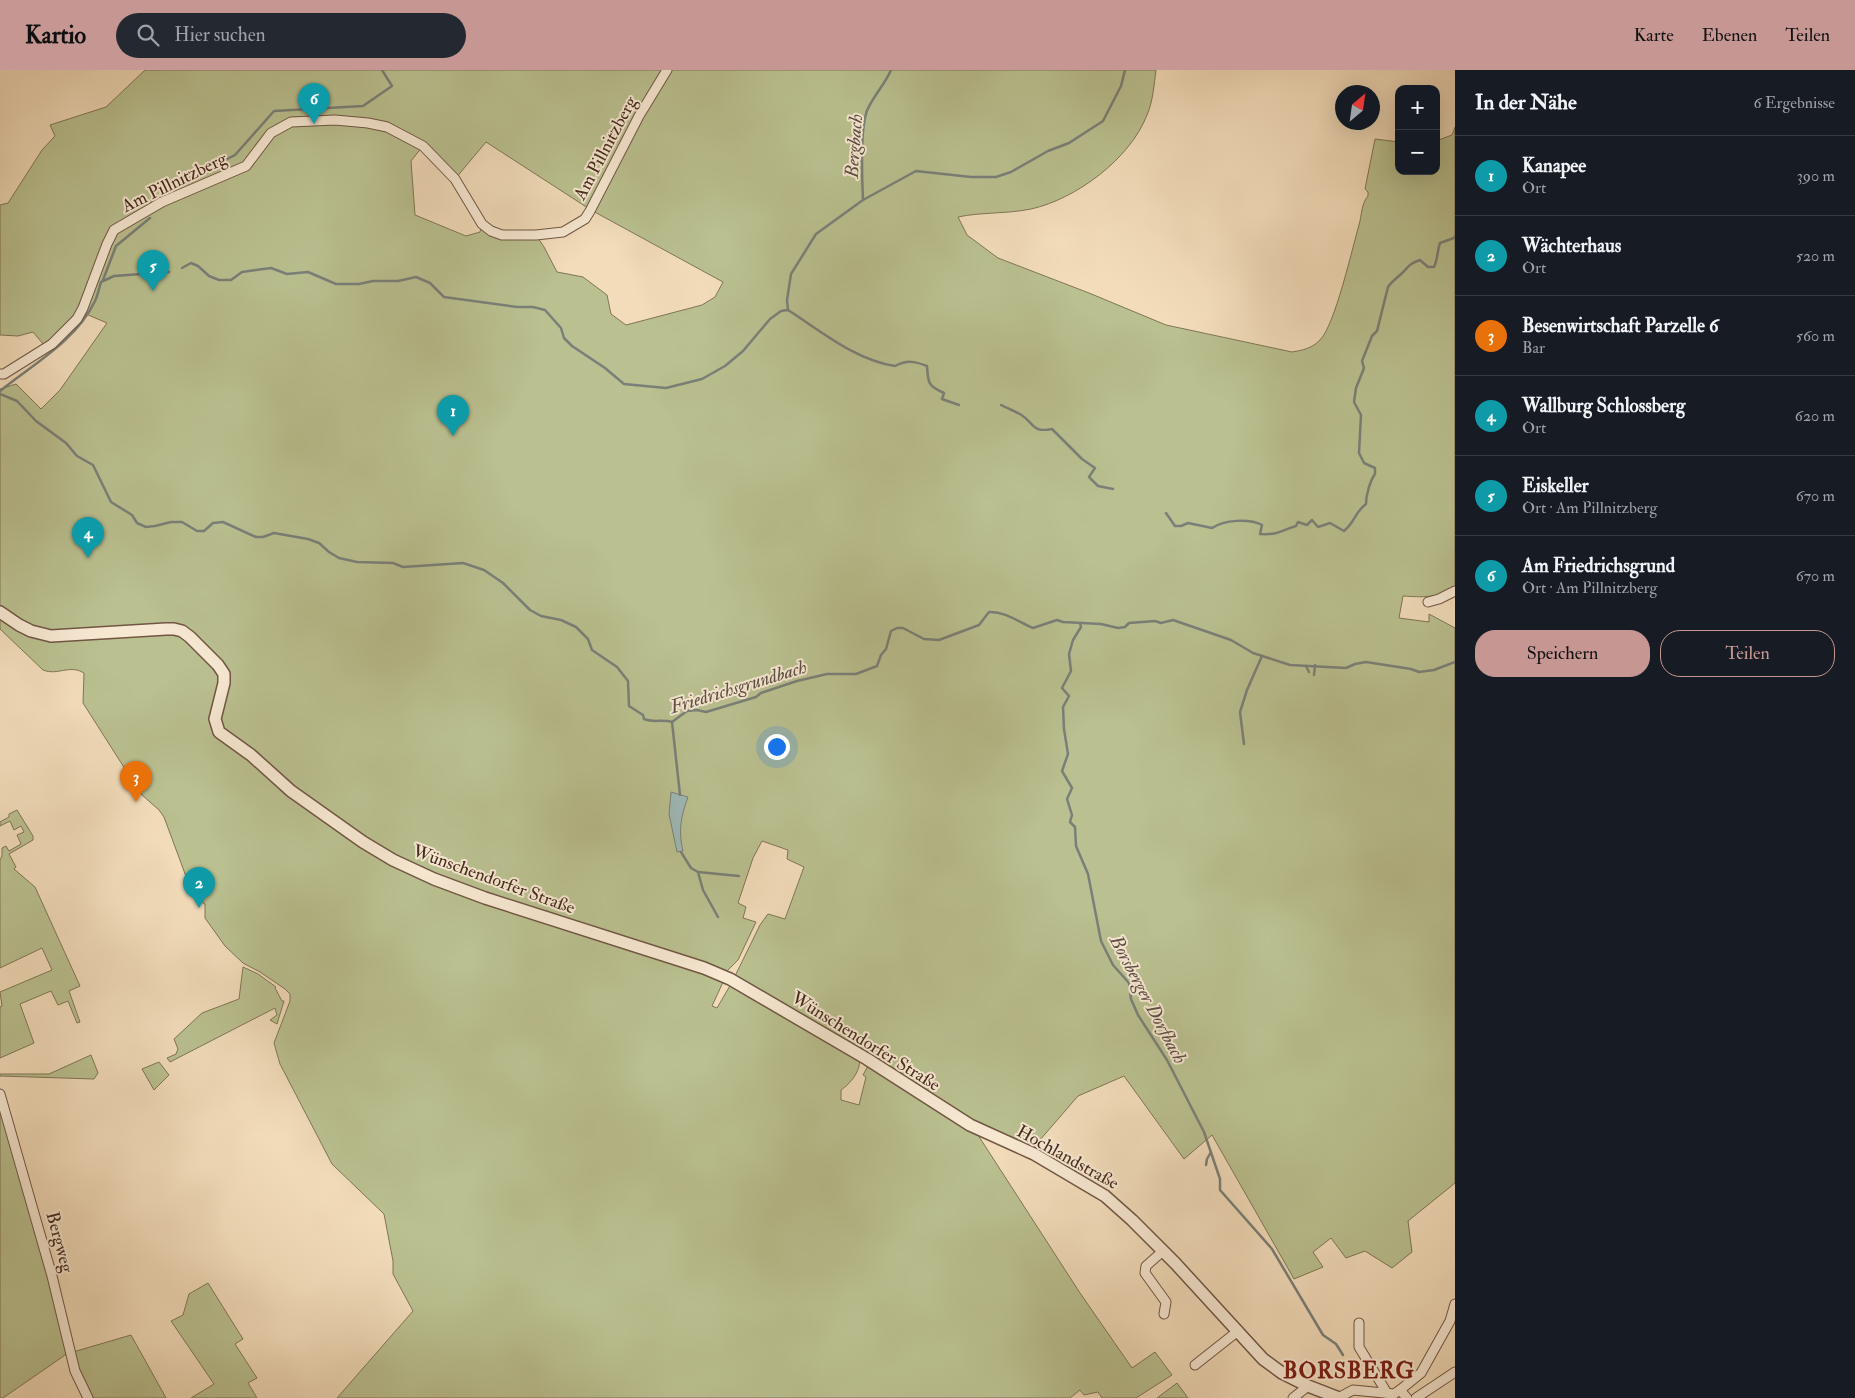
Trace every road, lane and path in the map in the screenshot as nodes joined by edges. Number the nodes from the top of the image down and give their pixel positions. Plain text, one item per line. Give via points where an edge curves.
1 (667, 70) edge
2 (0, 374) edge
3 (1455, 591) edge
4 (1428, 602) dead end
5 (0, 612) edge
6 (0, 1094) edge
7 (944, 1110) joint
8 (1163, 1251) junction
9 (1455, 1304) edge
10 (1164, 1314) dead end
11 (1359, 1323) dead end
12 (1238, 1331) junction
13 (1195, 1365) dead end
14 (1455, 1372) edge
15 (1308, 1386) junction
16 (1400, 1390) junction
17 (1385, 1395) edge
18 (88, 1398) edge
19 (1293, 1398) edge
20 (1338, 1398) edge
21 (1407, 1398) edge
22 (1416, 1398) edge

1 - 2 street, Am Pillnitzberg via 585,219 563,232 536,236 502,235 491,231 482,224 455,179 424,146 387,127 335,120 291,122 271,133 246,166 162,202 114,230 77,319 52,344
3 - 4 street
5 - 7 street, Wünschendorfer Straße via 30,631 51,636 166,629 182,631 206,651 224,674 215,719 219,732 292,791 363,842 393,860 468,892 730,979 867,1059
6 - 18 street, Bergweg via 52,1276 75,1371
7 - 8 street, Hochlandstraße via 1034,1154 1105,1196
8 - 10 street via 1146,1266 1144,1273 1165,1298
8 - 12 street, Hochlandstraße
9 - 16 street via 1450,1321 1421,1373
11 - 17 street via 1359,1347
12 - 13 street
12 - 15 street, Hochlandstraße via 1282,1373
14 - 22 street
15 - 19 street
15 - 20 street, Hochlandstraße
16 - 17 street
16 - 21 street
17 - 20 street via 1353,1390

